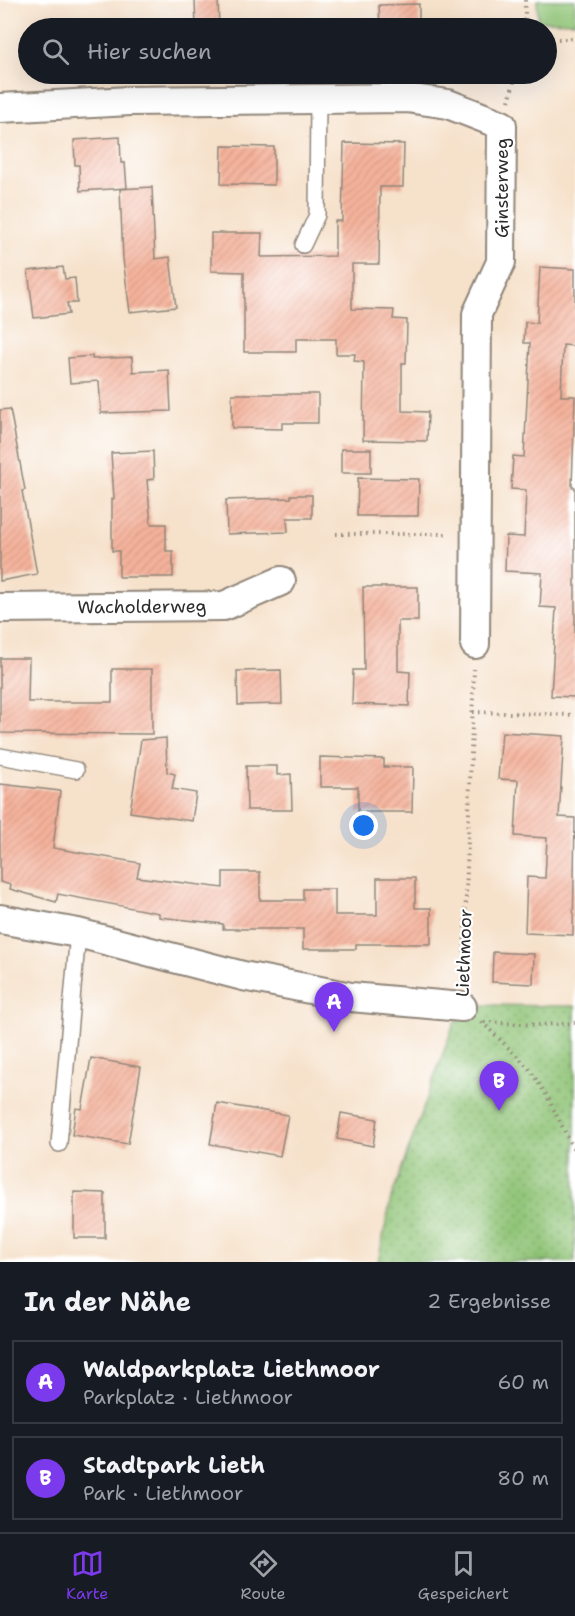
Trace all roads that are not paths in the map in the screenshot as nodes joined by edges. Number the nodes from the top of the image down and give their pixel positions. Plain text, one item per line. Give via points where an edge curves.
1 (318, 100) junction
2 (0, 108) edge
3 (303, 245) dead end
4 (281, 582) dead end
5 (0, 608) edge
6 (475, 644) road end
7 (0, 756) edge
8 (76, 770) dead end
9 (0, 919) edge
10 (78, 933) junction
11 (472, 1015) road end
12 (59, 1144) dead end

1 - 2 street, Ginsterweg via 130,100
1 - 3 lane via 317,215
1 - 6 street, Ginsterweg via 407,98 448,104 502,124 501,262 477,314
4 - 5 street, Wacholderweg via 224,606
7 - 8 lane
9 - 10 street, Liethmoor
10 - 11 street, Liethmoor via 243,976
10 - 12 lane

